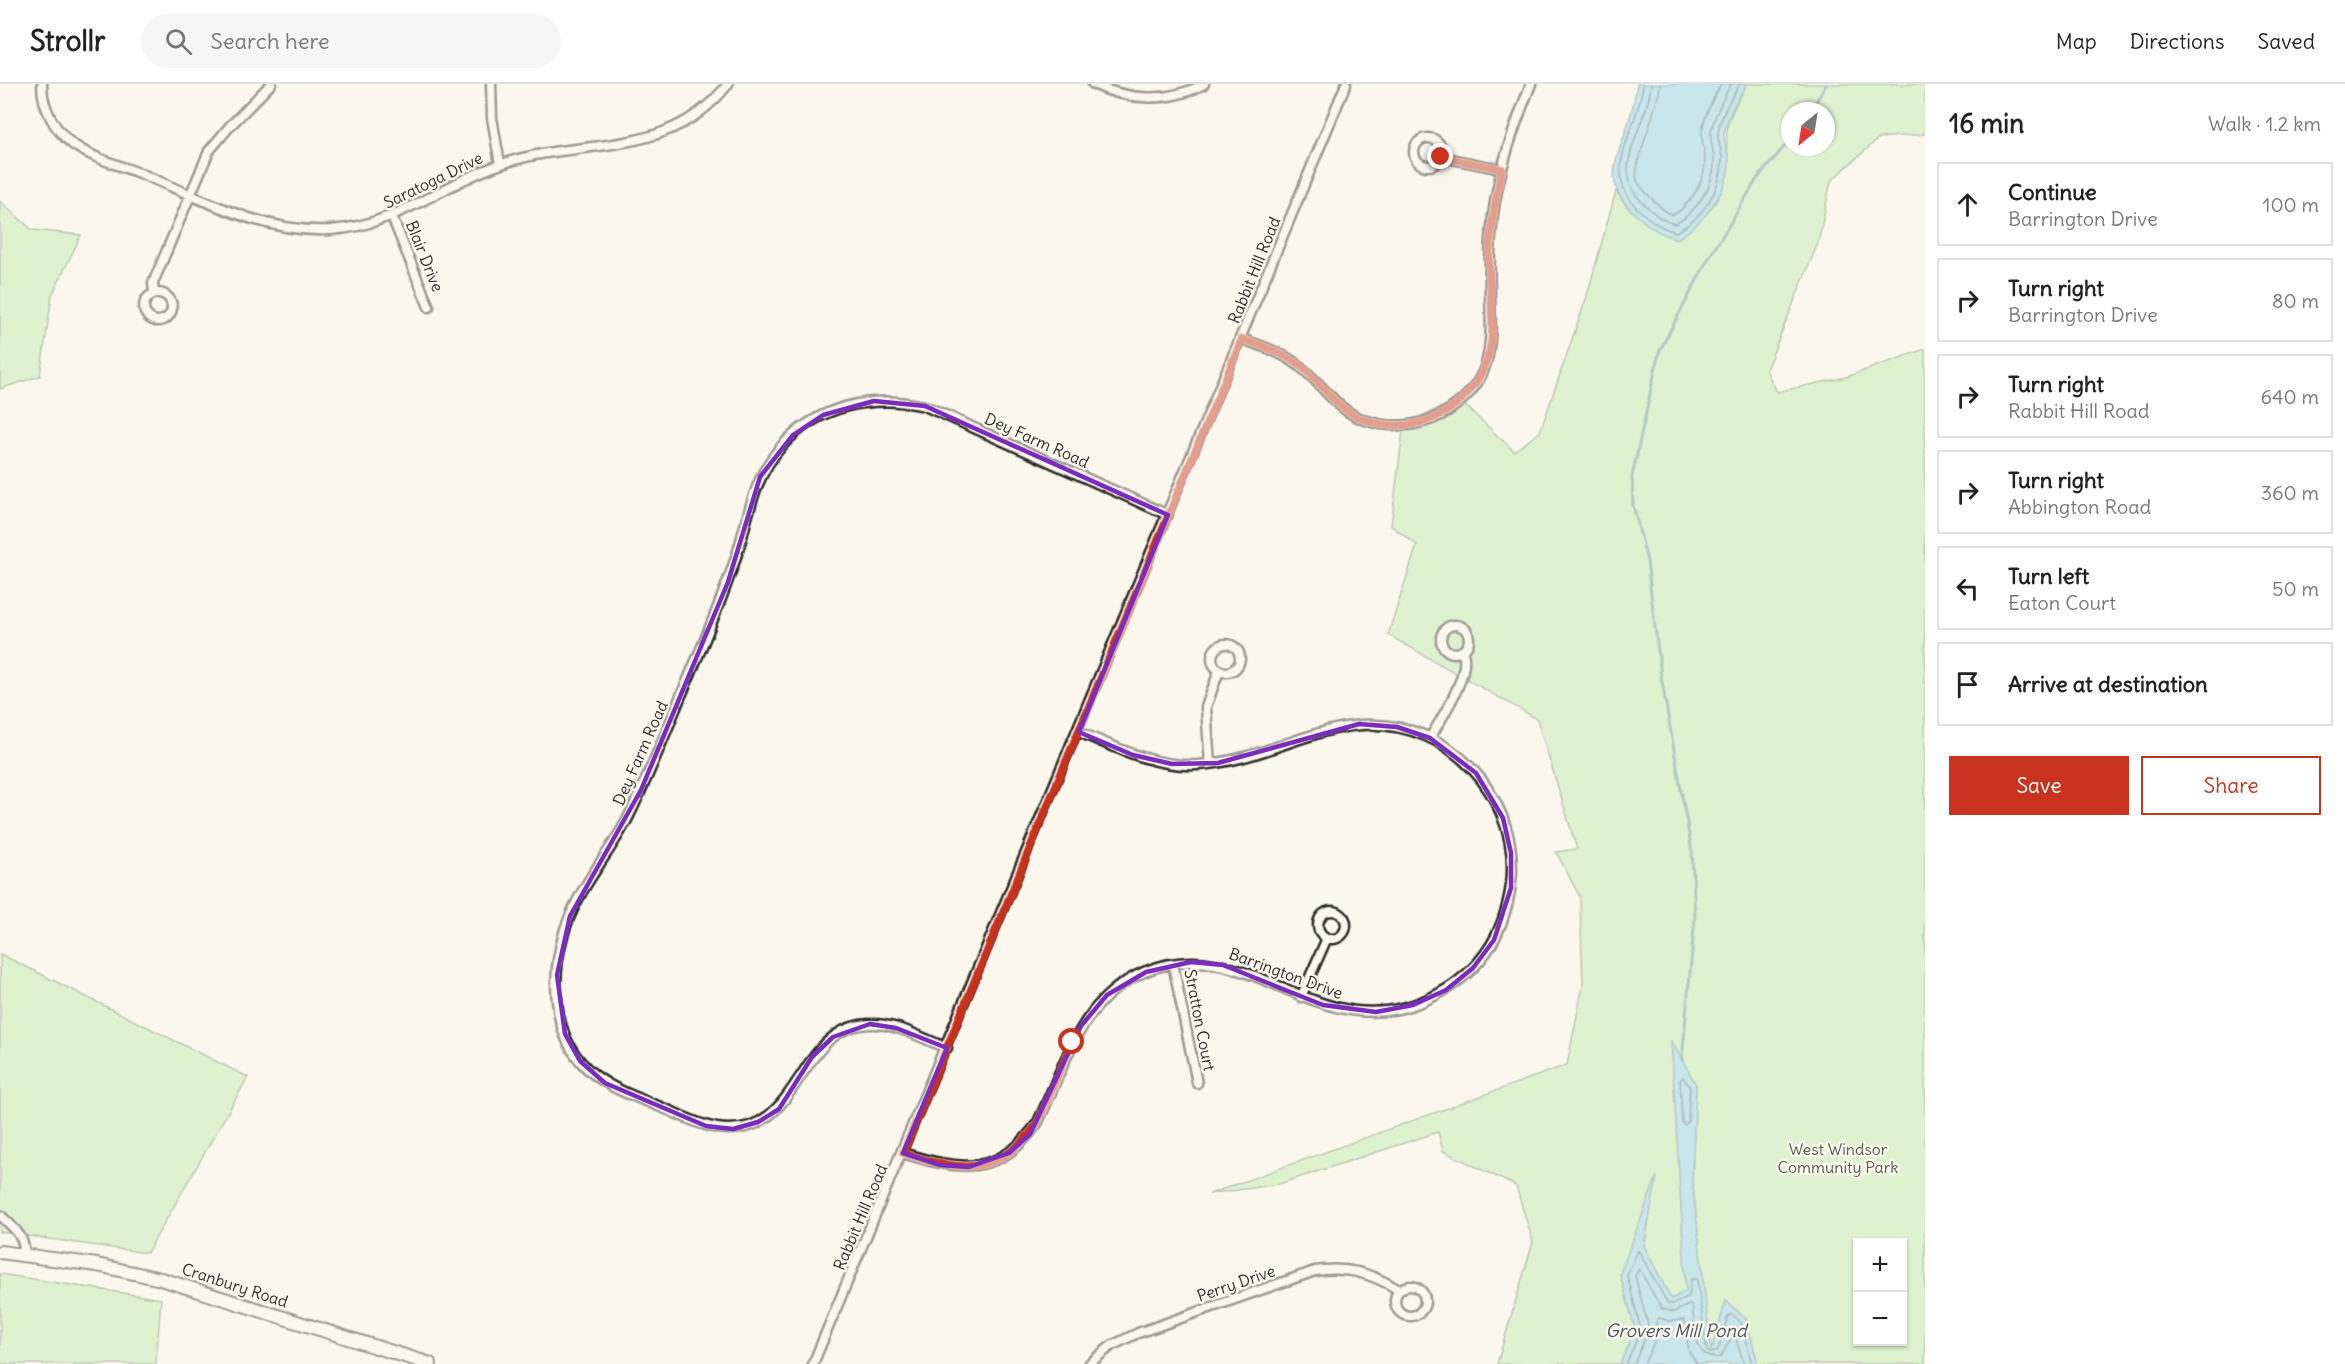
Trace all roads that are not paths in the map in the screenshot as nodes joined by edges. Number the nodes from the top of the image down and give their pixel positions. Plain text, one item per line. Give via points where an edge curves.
1 (42, 84) edge
2 (271, 84) edge
3 (491, 84) edge
4 (728, 84) edge
5 (1094, 84) edge
6 (1204, 84) edge
7 (1346, 84) edge
8 (1531, 84) edge
9 (1441, 157) dead end
10 (500, 164) junction
11 (1502, 169) junction
12 (189, 194) junction
13 (392, 217) junction
14 (154, 293) dead end
15 (429, 307) dead end
16 (1242, 339) junction
17 (1168, 515) junction
18 (1462, 651) dead end
19 (1219, 671) dead end
20 (1078, 732) junction
21 (1430, 738) junction
22 (1210, 764) junction
23 (1327, 938) dead end
24 (1173, 964) junction
25 (1301, 996) junction
26 (947, 1048) junction
27 (1197, 1083) dead end
28 (903, 1153) junction
29 (0, 1215) edge
30 (0, 1252) edge
31 (25, 1255) junction
32 (1399, 1290) dead end
33 (430, 1364) edge
34 (813, 1364) edge
35 (1089, 1364) edge

1 - 12 street, Saratoga Drive via 49,114 72,143
2 - 12 street via 219,138 201,165
3 - 10 street
4 - 10 street, Saratoga Drive via 696,116 662,132
5 - 6 street via 1120,94 1152,98 1186,92
7 - 16 street, Rabbit Hill Road
8 - 11 street
9 - 11 street
10 - 13 street, Saratoga Drive
11 - 16 street via 1491,231 1491,348 1476,383 1450,409 1409,425 1364,420 1338,406 1290,359
12 - 13 street, Saratoga Drive via 247,218 286,228 329,230
12 - 14 street via 153,283
13 - 15 street, Blair Drive
16 - 17 street, Rabbit Hill Road
17 - 20 street, Rabbit Hill Road
17 - 26 street, Dey Farm Road via 925,406 891,401 855,404 808,423 781,447 760,477 728,582 641,790 578,898 563,935 557,998 565,1034 580,1061 605,1083 705,1126 733,1129 769,1116 787,1099 822,1045 856,1026 879,1024 896,1028
18 - 21 street via 1464,670
19 - 22 street via 1206,707
20 - 22 street, Barrington Drive via 1154,761
20 - 26 street, Rabbit Hill Road
21 - 22 street, Barrington Drive via 1396,727 1359,724 1324,730
21 - 25 street, Barrington Drive via 1476,773 1503,818 1511,853 1511,888 1494,940 1460,980 1446,990 1396,1010 1358,1012
23 - 25 street
24 - 25 street, Barrington Drive via 1223,965
24 - 27 street, Stratton Court
24 - 28 street, Barrington Drive via 1131,978 1091,1012 1072,1042 1038,1122 1009,1153 983,1165 955,1167
26 - 28 street, Rabbit Hill Road
28 - 34 street, Rabbit Hill Road
29 - 31 street via 19,1232
30 - 31 street, Cranbury Road
31 - 33 street, Cranbury Road via 161,1279
32 - 35 street, Perry Drive via 1358,1271 1315,1271 1138,1333 1111,1346

